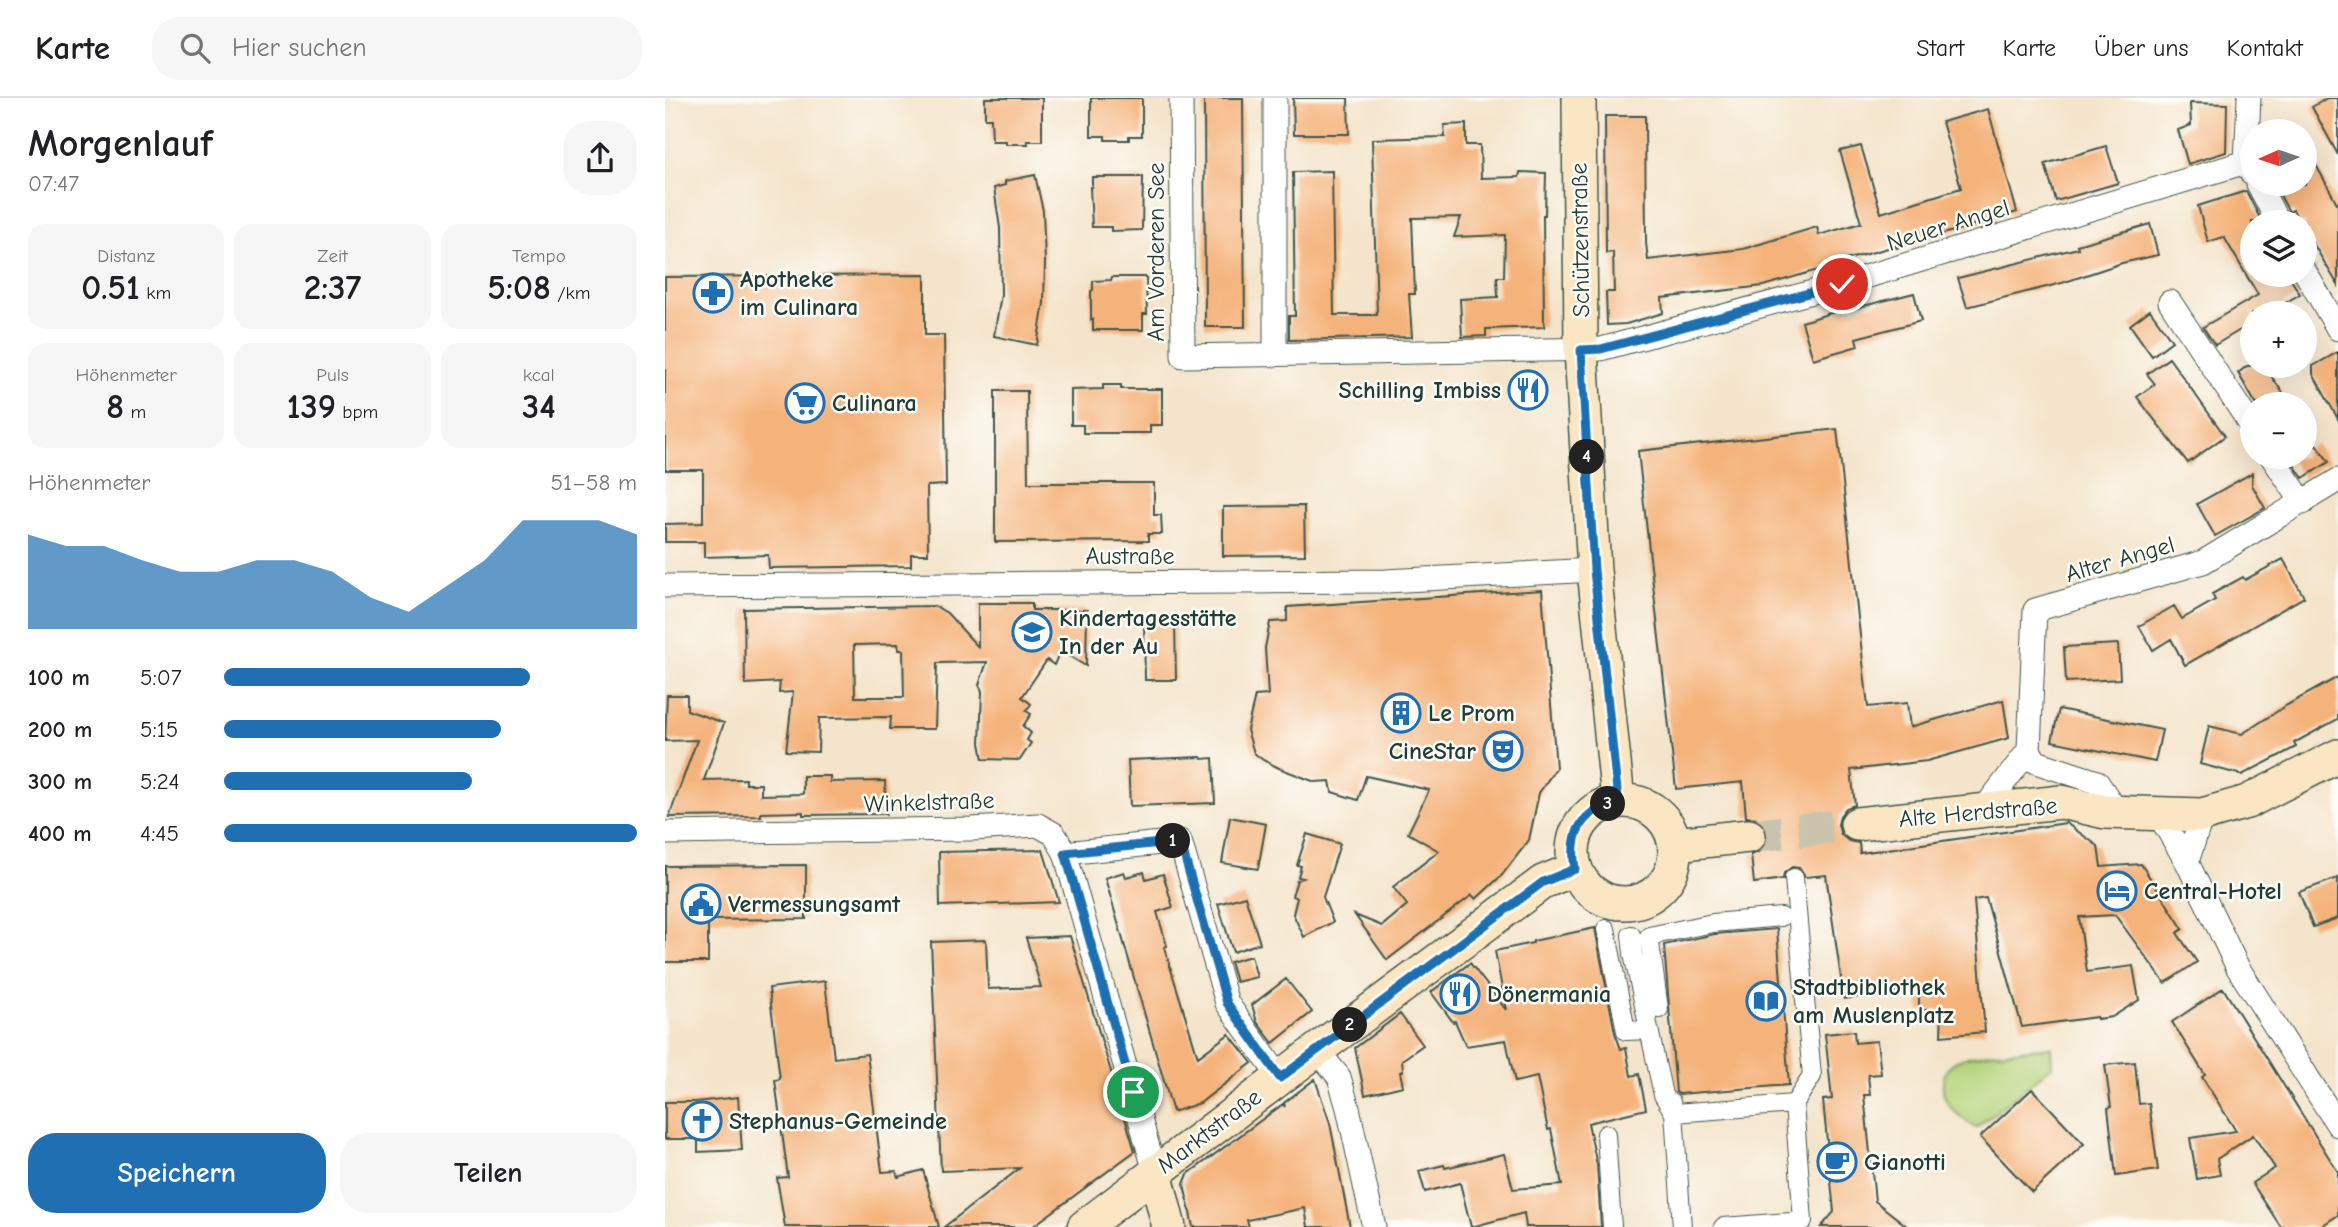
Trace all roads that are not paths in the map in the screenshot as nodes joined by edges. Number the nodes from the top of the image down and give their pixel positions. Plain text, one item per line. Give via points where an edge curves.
1 (1181, 98) edge
2 (1275, 98) edge
3 (1579, 98) edge
4 (2249, 98) edge
5 (2249, 119) edge
6 (2240, 171) edge
7 (2314, 287) edge
8 (2170, 302) dead end
9 (2338, 329) edge
10 (1581, 350) junction
11 (1275, 355) junction
12 (2240, 409) edge
13 (2280, 469) edge
14 (2338, 480) edge
15 (2303, 503) junction
16 (1594, 570) junction
17 (665, 586) edge
18 (2029, 750) junction
19 (2338, 756) edge
20 (1618, 800) junction
21 (1983, 810) junction
22 (2117, 813) junction
23 (2159, 815) junction
24 (2202, 815) junction
25 (1857, 824) tunnel mouth
26 (665, 833) edge
27 (1749, 836) tunnel mouth
28 (1675, 844) junction
29 (1065, 853) junction
30 (2187, 862) junction
31 (1575, 869) junction
32 (1794, 878) dead end
33 (1781, 917) dead end
34 (1606, 929) dead end
35 (1631, 935) dead end
36 (1659, 1009) dead end
37 (1649, 1030) junction
38 (1317, 1050) junction
39 (1280, 1078) junction
40 (1669, 1095) dead end
41 (1794, 1104) junction
42 (1674, 1113) junction
43 (2338, 1125) edge
44 (1607, 1134) dead end
45 (1155, 1172) junction
46 (1805, 1224) edge
47 (1084, 1227) edge
48 (1169, 1227) edge
49 (1374, 1227) edge
50 (1612, 1227) edge
51 (1682, 1227) edge
52 (1723, 1227) edge

1 - 11 street, Am Vorderen See via 1183,356
2 - 11 street
3 - 10 main road, Schützenstraße
4 - 5 street
6 - 10 street, Neuer Angel via 1842,284 1601,349
7 - 9 street
8 - 12 street
10 - 11 street, Am Vorderen See
10 - 16 main road, Schützenstraße
13 - 15 street
14 - 15 street, Alter Angel
15 - 18 street, Alter Angel via 2203,562 2035,610
16 - 17 street, Austraße via 1386,581
16 - 20 main road, Schützenstraße
18 - 21 street
18 - 22 street via 2036,762 2097,782
19 - 24 main road, Alte Herdstraße via 2247,802
20 - 28 main road via 1634,801 1655,811
20 - 31 main road via 1600,806 1576,833
21 - 22 main road, Alte Herdstraße via 2061,802
21 - 25 main road, Alte Herdstraße
22 - 23 main road, Alte Herdstraße
23 - 24 main road, Alte Herdstraße
23 - 30 street
24 - 30 street
26 - 29 street, Winkelstraße via 1038,825 1054,834
27 - 28 main road
28 - 31 main road via 1667,881 1636,902 1617,904 1599,898 1584,886
29 - 39 street via 1180,841 1227,1003
29 - 45 street
30 - 43 street via 2238,968
31 - 38 main road, Marktstraße via 1543,882
32 - 41 street via 1812,1076
33 - 36 street via 1713,923 1649,936
34 - 37 street via 1626,1031
35 - 37 street
37 - 42 street via 1663,1095
38 - 39 main road, Marktstraße
38 - 49 street via 1339,1077
39 - 45 main road, Marktstraße
40 - 42 street
41 - 42 street
41 - 46 street
42 - 51 street
44 - 50 street
45 - 47 main road, Marktstraße
45 - 48 main road
46 - 52 street

